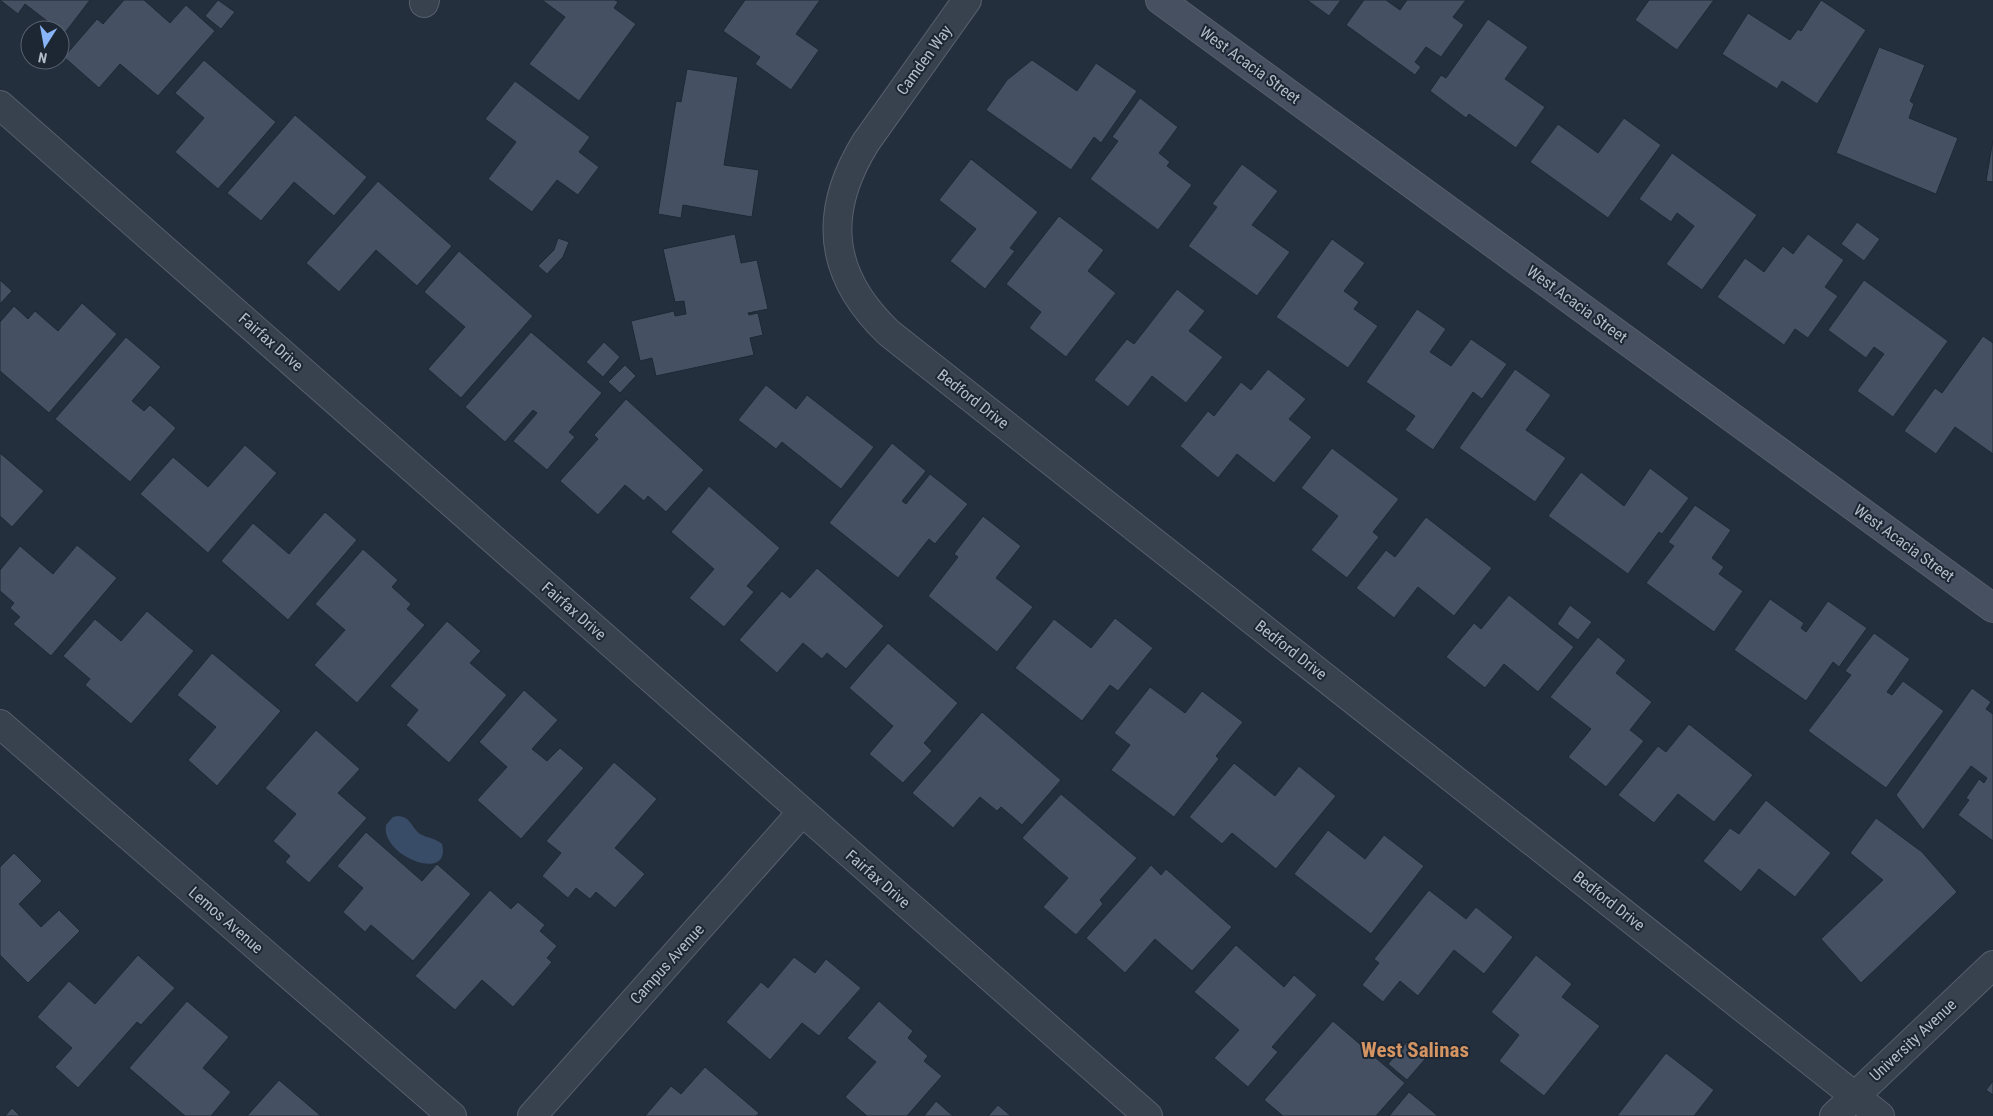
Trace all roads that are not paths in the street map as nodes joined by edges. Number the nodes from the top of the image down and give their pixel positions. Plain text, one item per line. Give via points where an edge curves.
1 (967, 0) edge
2 (1160, 0) edge
3 (0, 106) edge
4 (881, 120) joint
5 (1993, 608) edge
6 (0, 724) edge
7 (802, 812) junction
8 (1993, 965) edge
9 (1855, 1096) junction
10 (452, 1116) edge
11 (532, 1116) edge
12 (1148, 1116) edge
13 (1834, 1116) edge
14 (1880, 1116) edge

1 - 4 street, Camden Way
2 - 5 street, West Acacia Street
3 - 7 street, Fairfax Drive
4 - 9 street, Bedford Drive via 852,164 837,216 842,264 868,313 889,333
6 - 10 street, Lemos Avenue
7 - 11 street, Campus Avenue
7 - 12 street, Fairfax Drive
8 - 9 street, University Avenue
9 - 13 street, University Avenue
9 - 14 street, Bedford Drive

